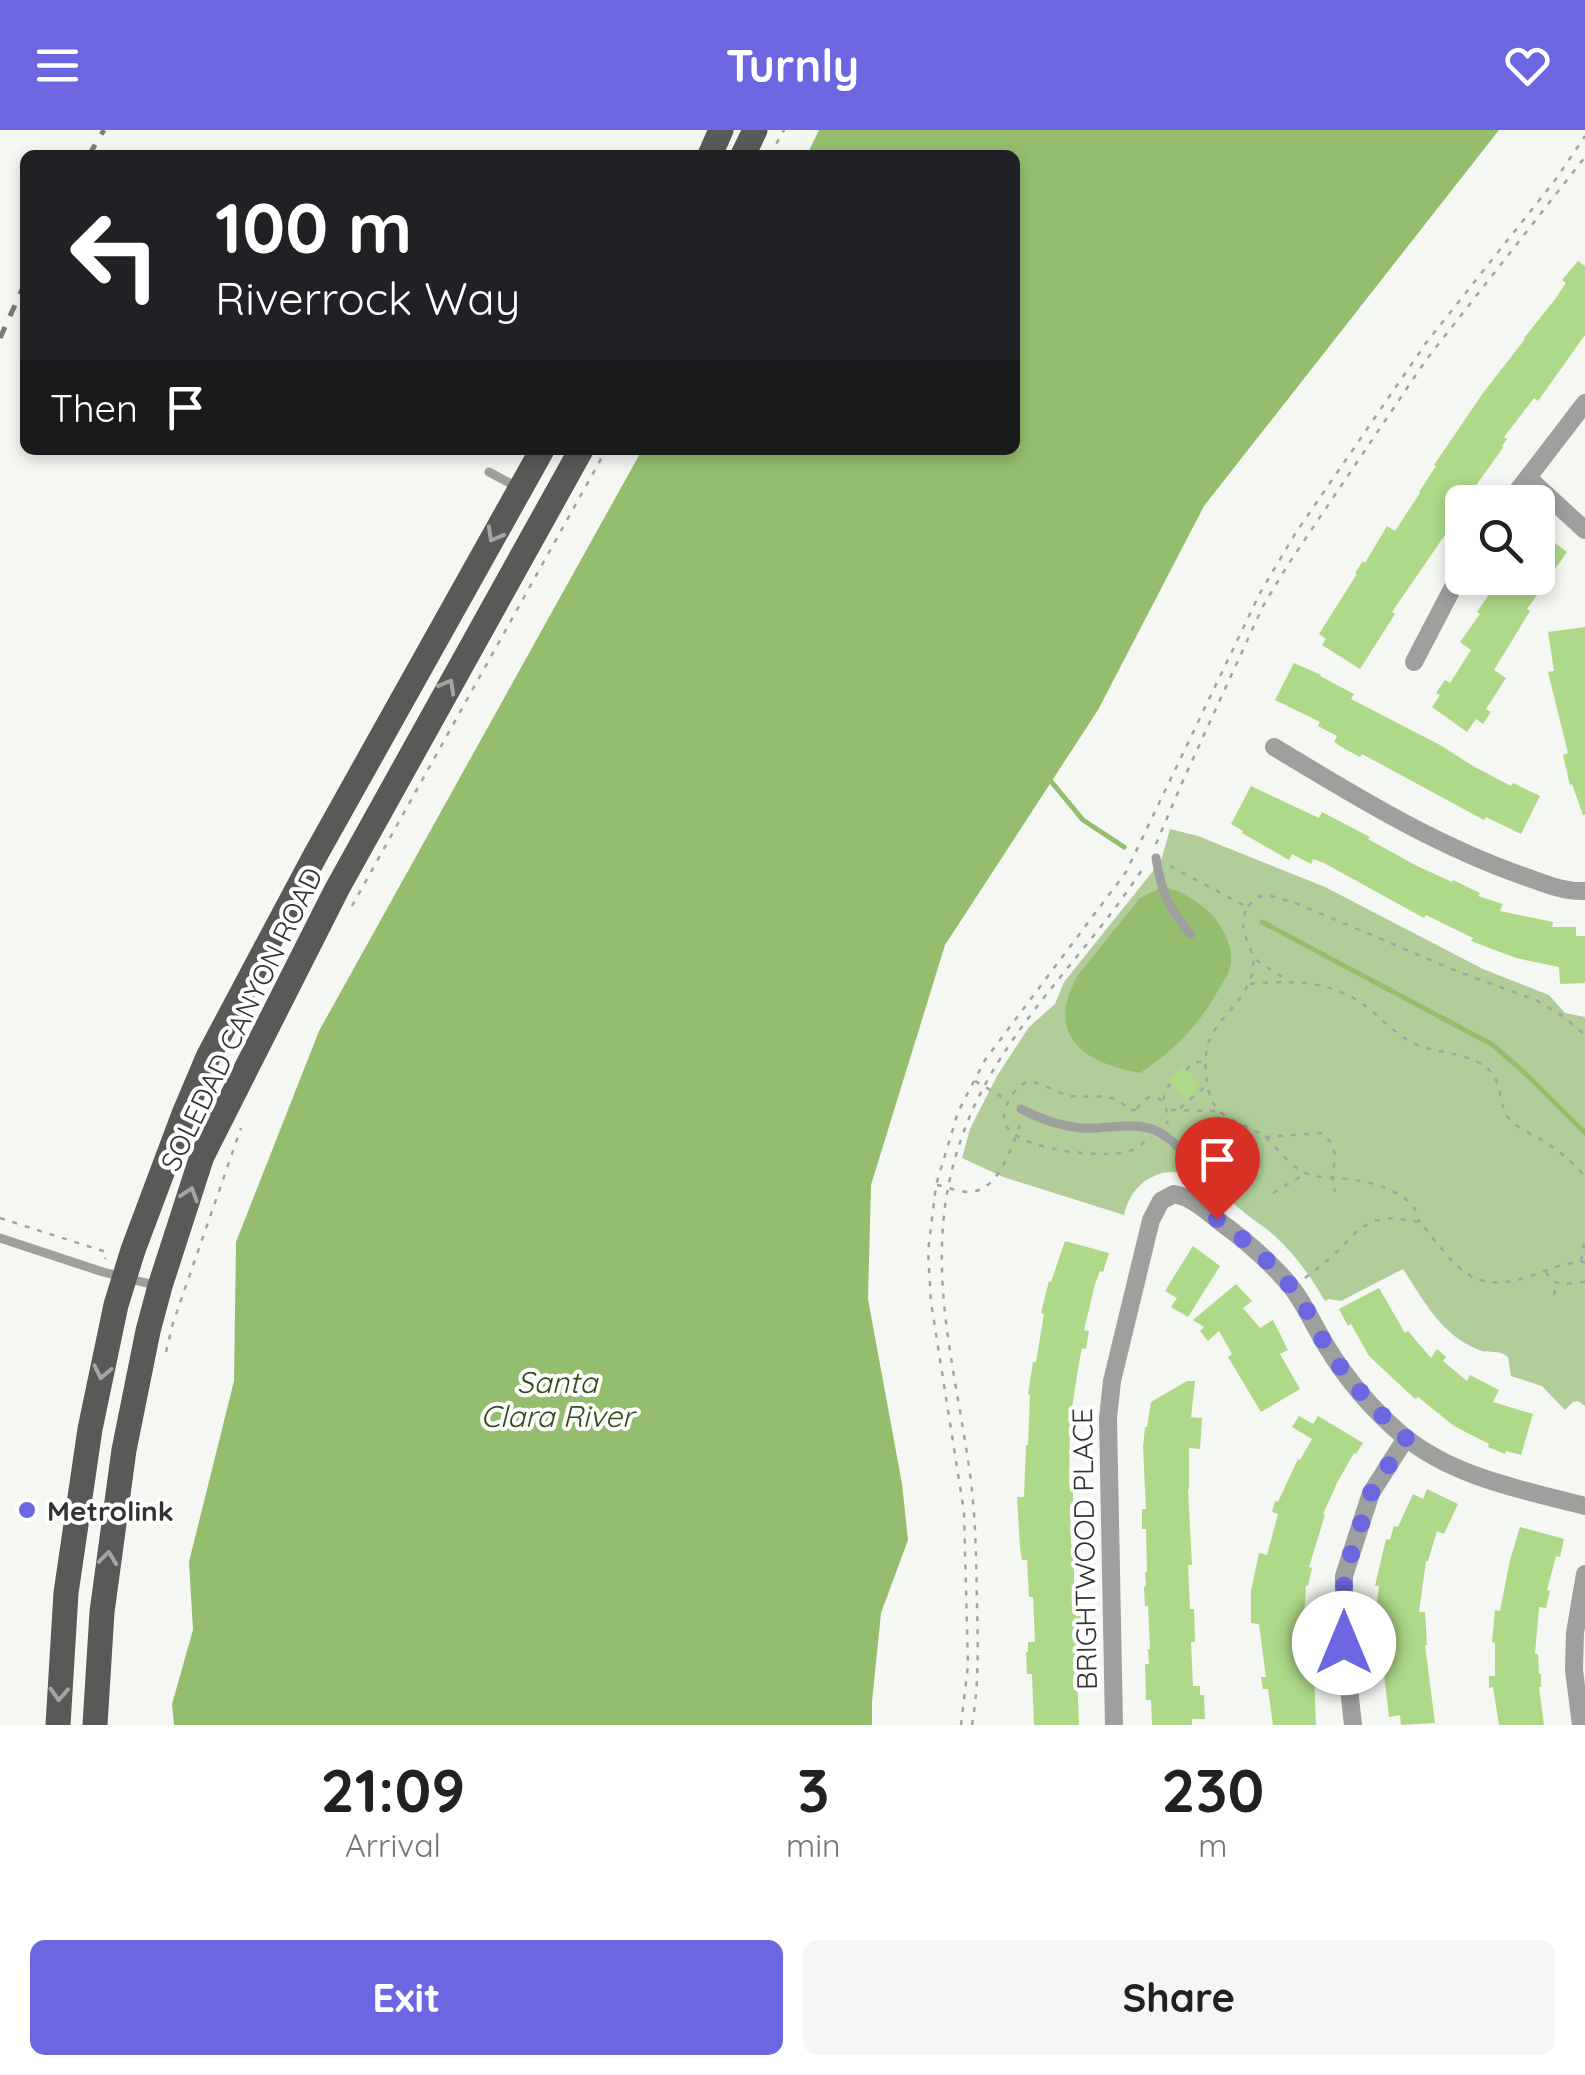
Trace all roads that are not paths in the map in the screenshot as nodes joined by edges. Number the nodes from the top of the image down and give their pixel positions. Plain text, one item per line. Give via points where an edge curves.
1 (1585, 403) edge
2 (539, 455) edge
3 (578, 455) edge
4 (489, 472) dead end
5 (1528, 478) junction
6 (1523, 485) edge
7 (520, 488) junction
8 (1585, 530) edge
9 (1449, 595) edge
10 (1414, 662) dead end
11 (409, 684) junction
12 (1274, 747) dead end
13 (1156, 858) road end
14 (346, 871) junction
15 (1585, 891) edge
16 (1191, 934) dead end
17 (1021, 1109) road end
18 (1189, 1197) junction
19 (0, 1238) edge
20 (124, 1278) junction
21 (160, 1286) junction
22 (1406, 1438) junction
23 (1585, 1506) edge
24 (1585, 1574) edge
25 (58, 1725) edge
26 (95, 1725) edge
27 (1114, 1725) edge
28 (1353, 1725) edge
29 (1580, 1725) edge

1 - 5 street
2 - 7 main road, SOLEDAD CANYON ROAD
14 -> 3 main road, SOLEDAD CANYON ROAD
4 - 7 lane
5 - 6 street
5 - 8 street
7 -> 11 main road, SOLEDAD CANYON ROAD
9 - 10 street
11 - 14 main road via 416,692 415,713 343,846
11 - 20 main road, SOLEDAD CANYON ROAD via 209,1055
12 - 15 street via 1478,860 1568,892
13 - 16 lane via 1171,911
21 -> 14 main road, SOLEDAD CANYON ROAD via 202,1156
17 - 18 lane via 1083,1128 1154,1130 1186,1159 1193,1174
18 - 22 street via 1246,1240 1292,1288 1352,1384
18 - 27 street, BRIGHTWOOD PLACE via 1174,1194 1161,1201 1151,1220 1112,1380
19 - 20 lane
20 - 21 lane
20 -> 25 main road, SOLEDAD CANYON ROAD via 66,1592
26 -> 21 main road, SOLEDAD CANYON ROAD via 111,1530
22 - 23 street via 1491,1482
22 - 28 street via 1371,1493 1344,1576
24 - 29 street via 1575,1633

